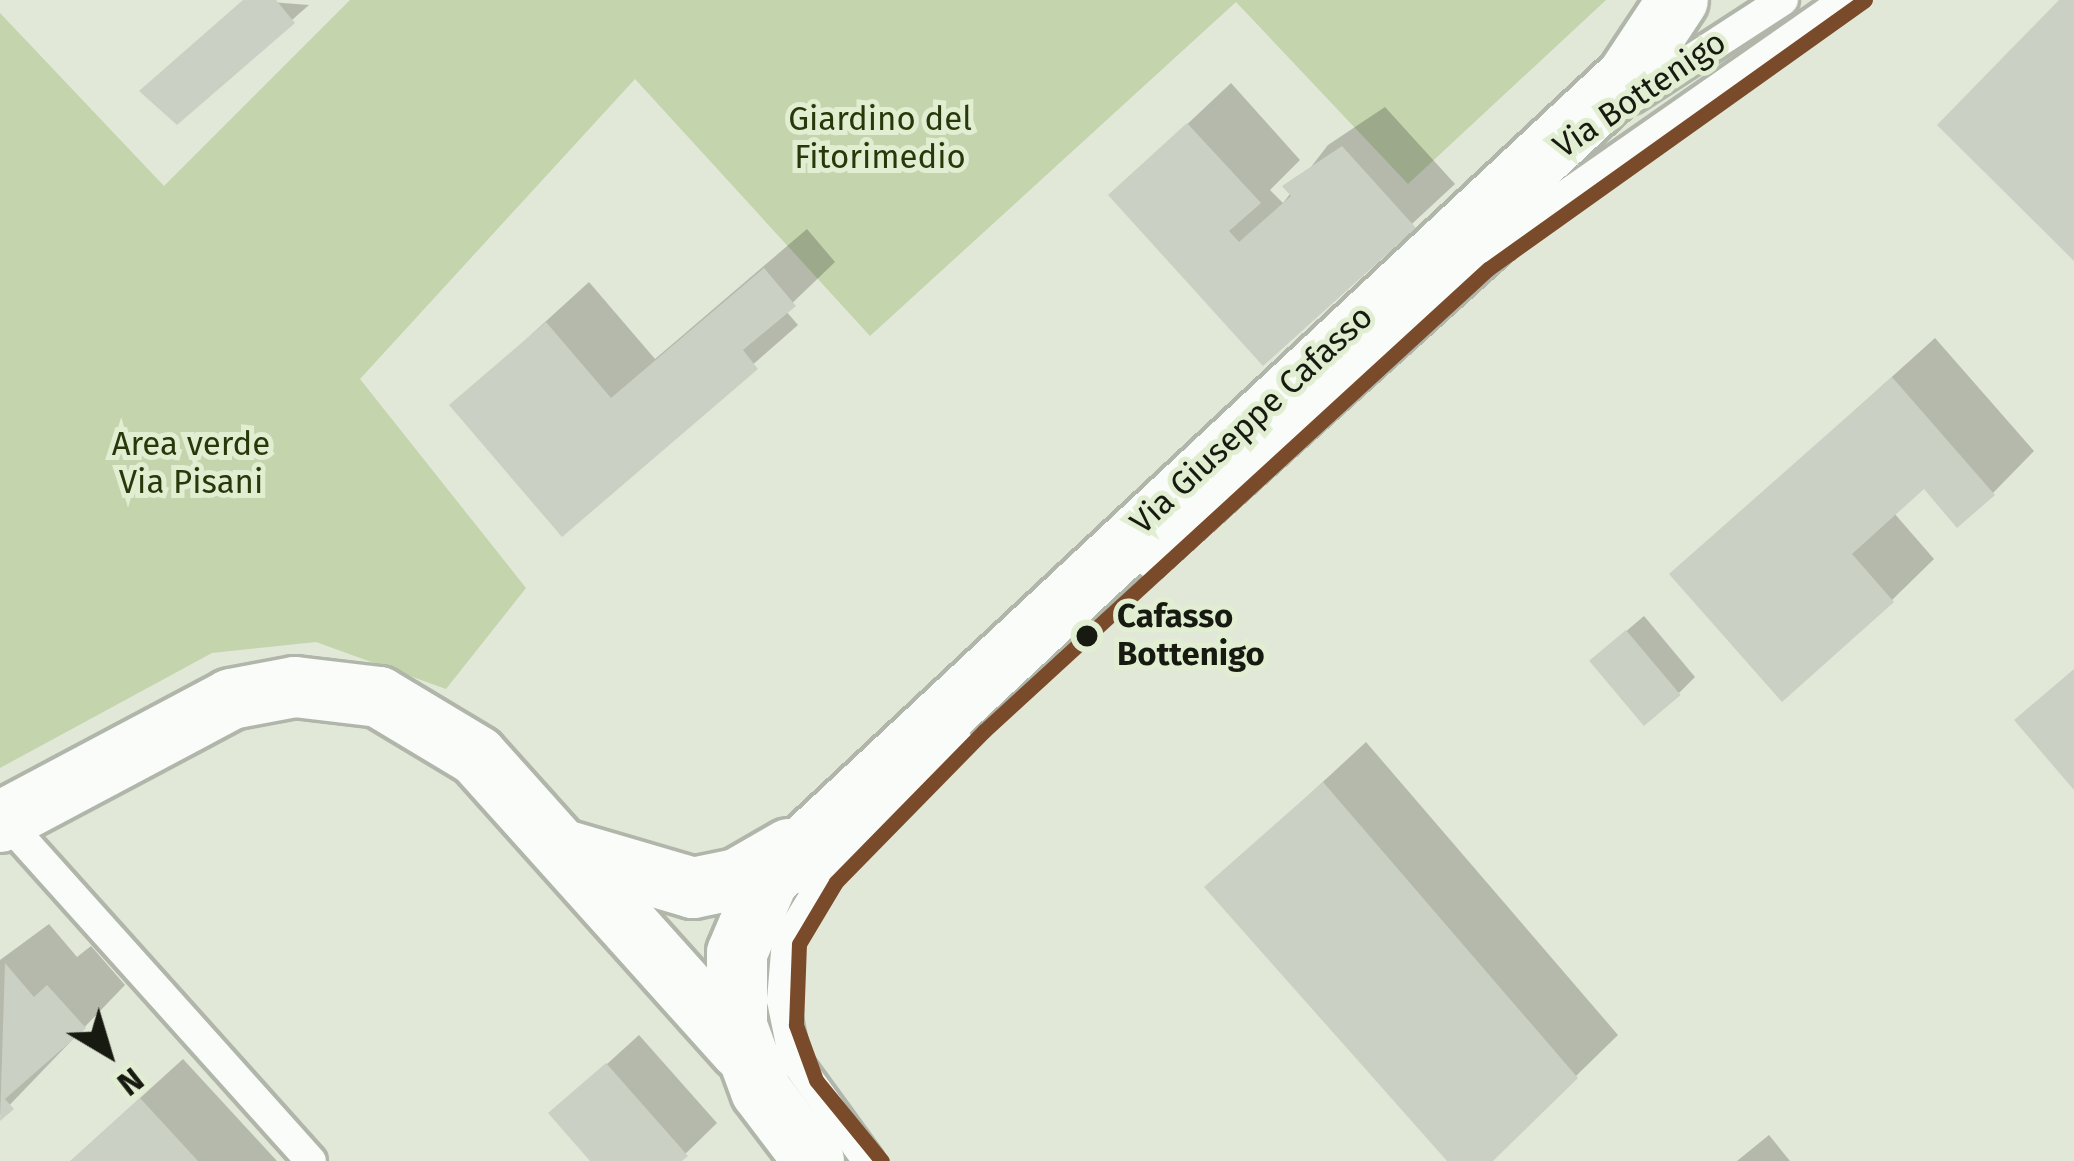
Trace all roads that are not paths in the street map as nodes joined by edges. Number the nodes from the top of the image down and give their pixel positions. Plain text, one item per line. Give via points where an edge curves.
1 (1678, 0) edge
2 (1783, 0) edge
3 (1846, 0) edge
4 (1657, 129) joint
5 (1501, 194) junction
6 (2, 821) edge
7 (812, 830) junction
8 (557, 845) junction
9 (741, 1051) junction
10 (311, 1161) edge
11 (814, 1161) edge
12 (868, 1161) edge

1 - 5 street, Via Giuseppe Cafasso via 1650,53
2 - 5 lane, Via Bottenigo
3 - 4 lane, Via Bottenigo
4 - 12 lane, Via Giuseppe Cafasso via 1480,261 976,723 808,897 782,974 800,1072
5 - 7 street, Via Giuseppe Cafasso
6 - 8 street via 184,716 331,688 444,729
6 - 10 lane
7 - 8 street via 756,871 693,888 638,880
7 - 9 street via 742,933
8 - 9 street
9 - 11 street

